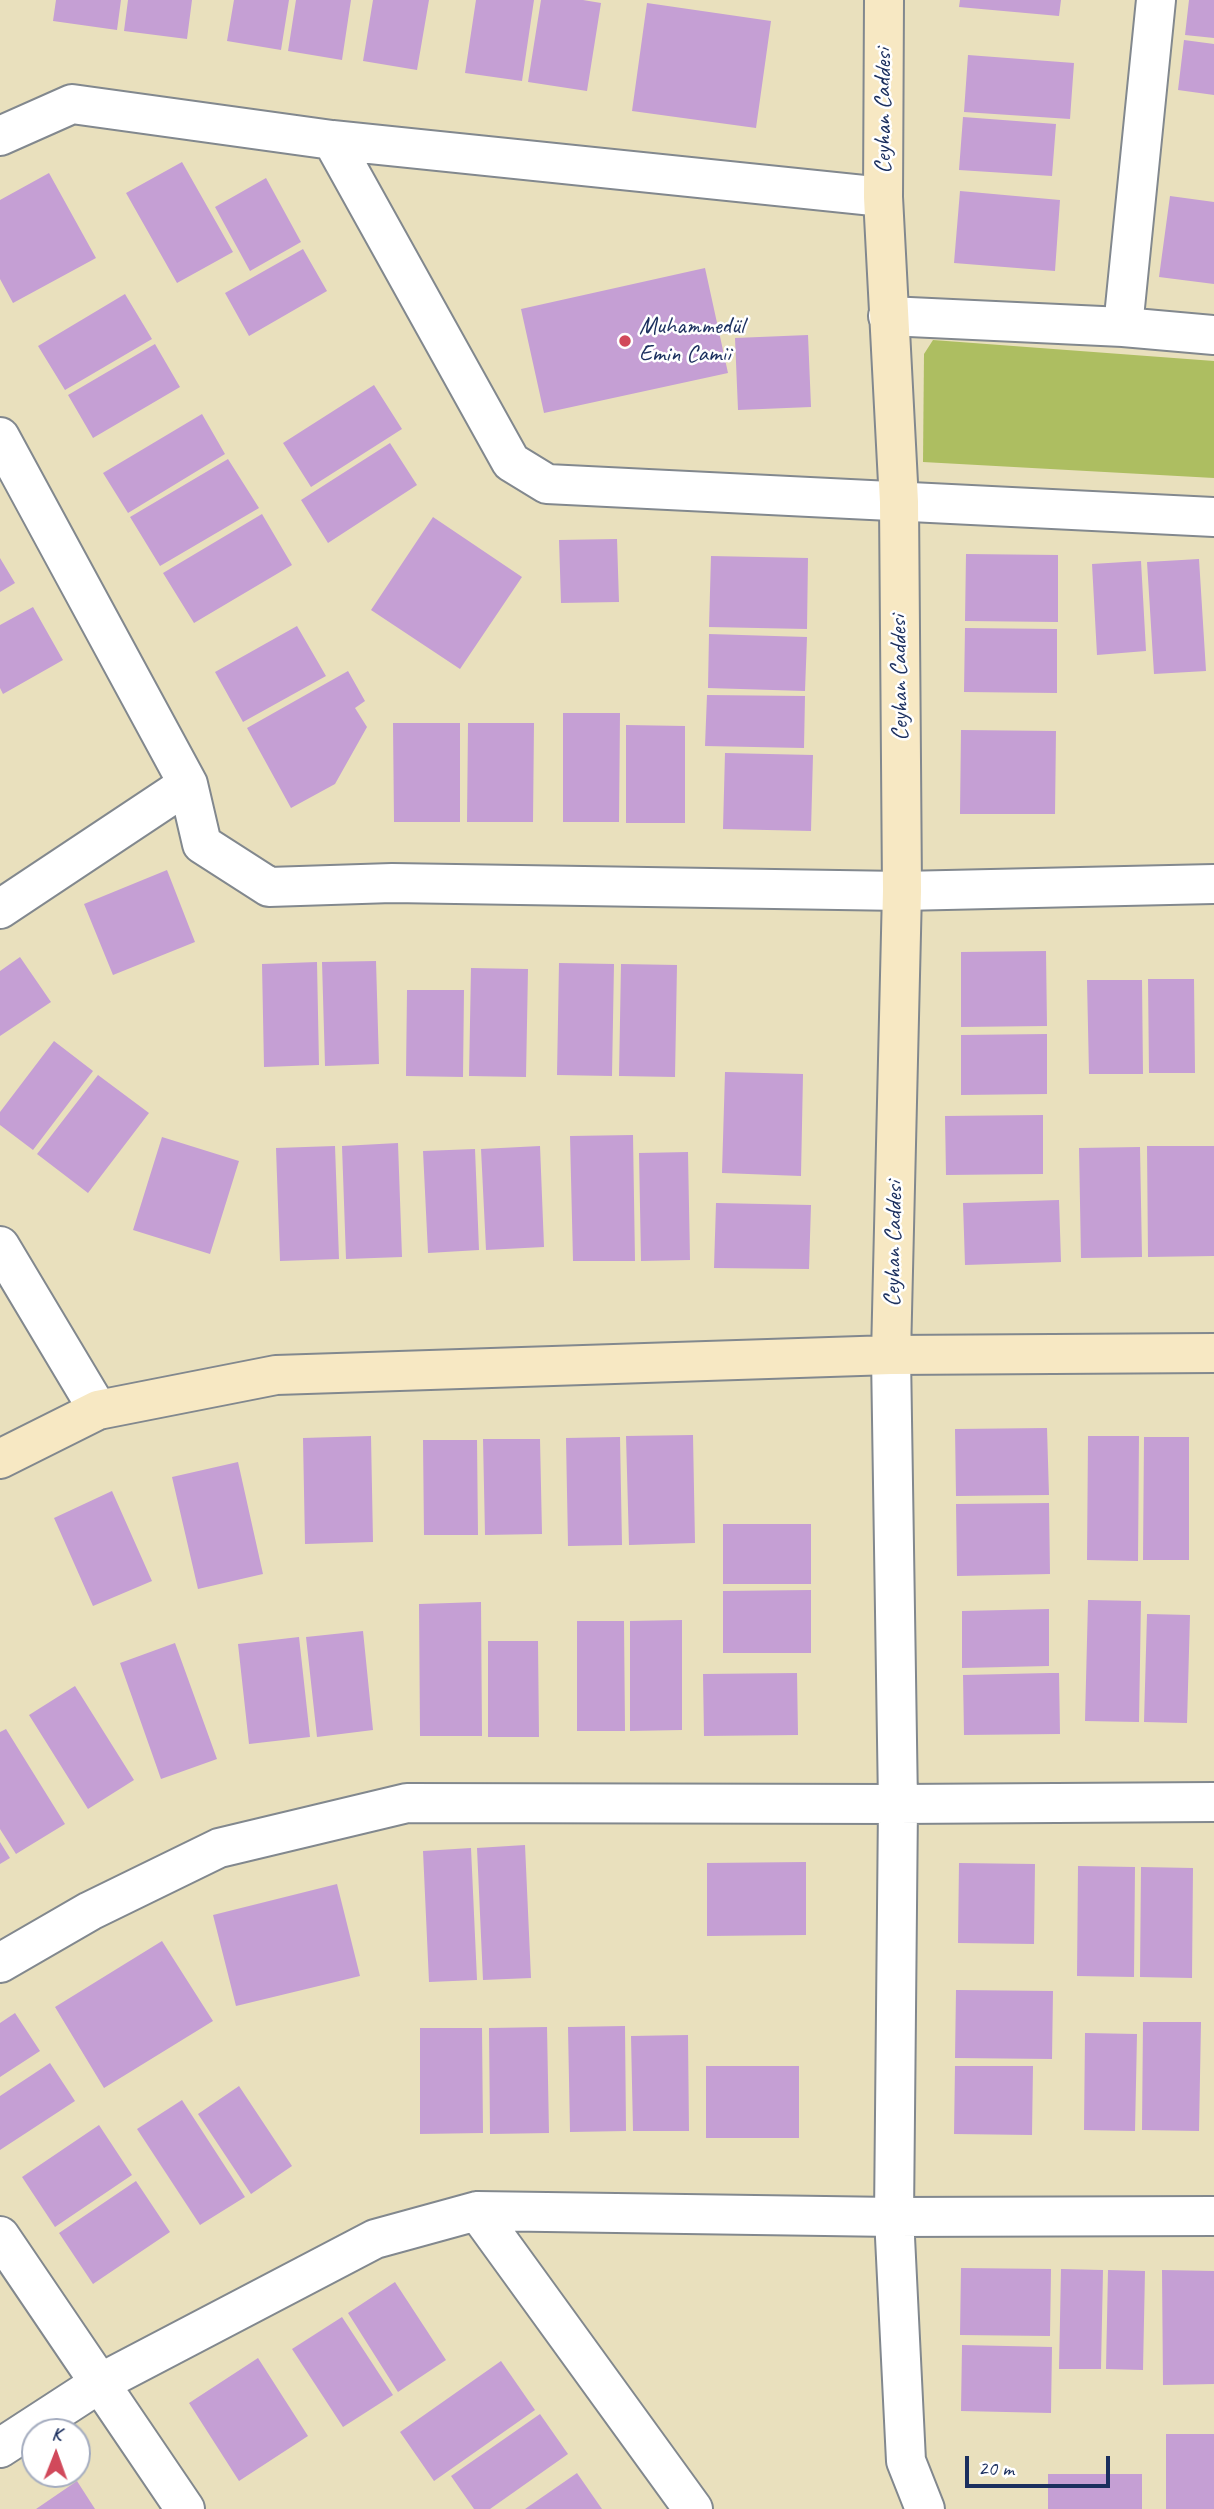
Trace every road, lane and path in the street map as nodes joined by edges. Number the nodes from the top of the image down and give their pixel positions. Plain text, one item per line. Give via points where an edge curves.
1 (884, 0) edge
2 (1156, 0) edge
3 (0, 136) edge
4 (332, 140) junction
5 (883, 197) junction
6 (888, 316) junction
7 (1123, 327) junction
8 (1214, 335) edge
9 (0, 437) edge
10 (898, 502) junction
11 (1214, 517) edge
12 (188, 784) junction
13 (1214, 884) edge
14 (902, 891) junction
15 (0, 909) edge
16 (0, 1246) edge
17 (1214, 1353) edge
18 (891, 1355) junction
19 (98, 1410) junction
20 (0, 1459) edge
21 (1214, 1802) edge
22 (898, 1804) junction
23 (0, 1963) edge
24 (477, 2211) junction
25 (1214, 2216) edge
26 (894, 2217) junction
27 (0, 2236) edge
28 (100, 2383) junction
29 (0, 2448) edge
30 (184, 2509) edge
31 (693, 2509) edge
32 (925, 2509) edge

1 - 5 main road, Ceyhan Caddesi
2 - 7 street
3 - 4 street via 72,104
4 - 5 street
4 - 10 street via 511,462 547,484
5 - 6 main road, Ceyhan Caddesi
6 - 7 street
6 - 10 main road, Ceyhan Caddesi
7 - 8 street
9 - 12 street
10 - 11 street
10 - 14 main road, Ceyhan Caddesi
12 - 14 street via 202,844 269,887 392,883
12 - 15 street
13 - 14 street
14 - 18 main road, Ceyhan Caddesi
16 - 19 street
17 - 18 main road
18 - 19 main road via 276,1375
18 - 22 street
19 - 20 main road
21 - 22 street
22 - 23 street via 407,1803 219,1848 90,1911
22 - 26 street
24 - 26 street
24 - 28 street via 375,2239
24 - 31 street
25 - 26 street
26 - 32 street via 906,2461
27 - 28 street
28 - 29 street
28 - 30 street

